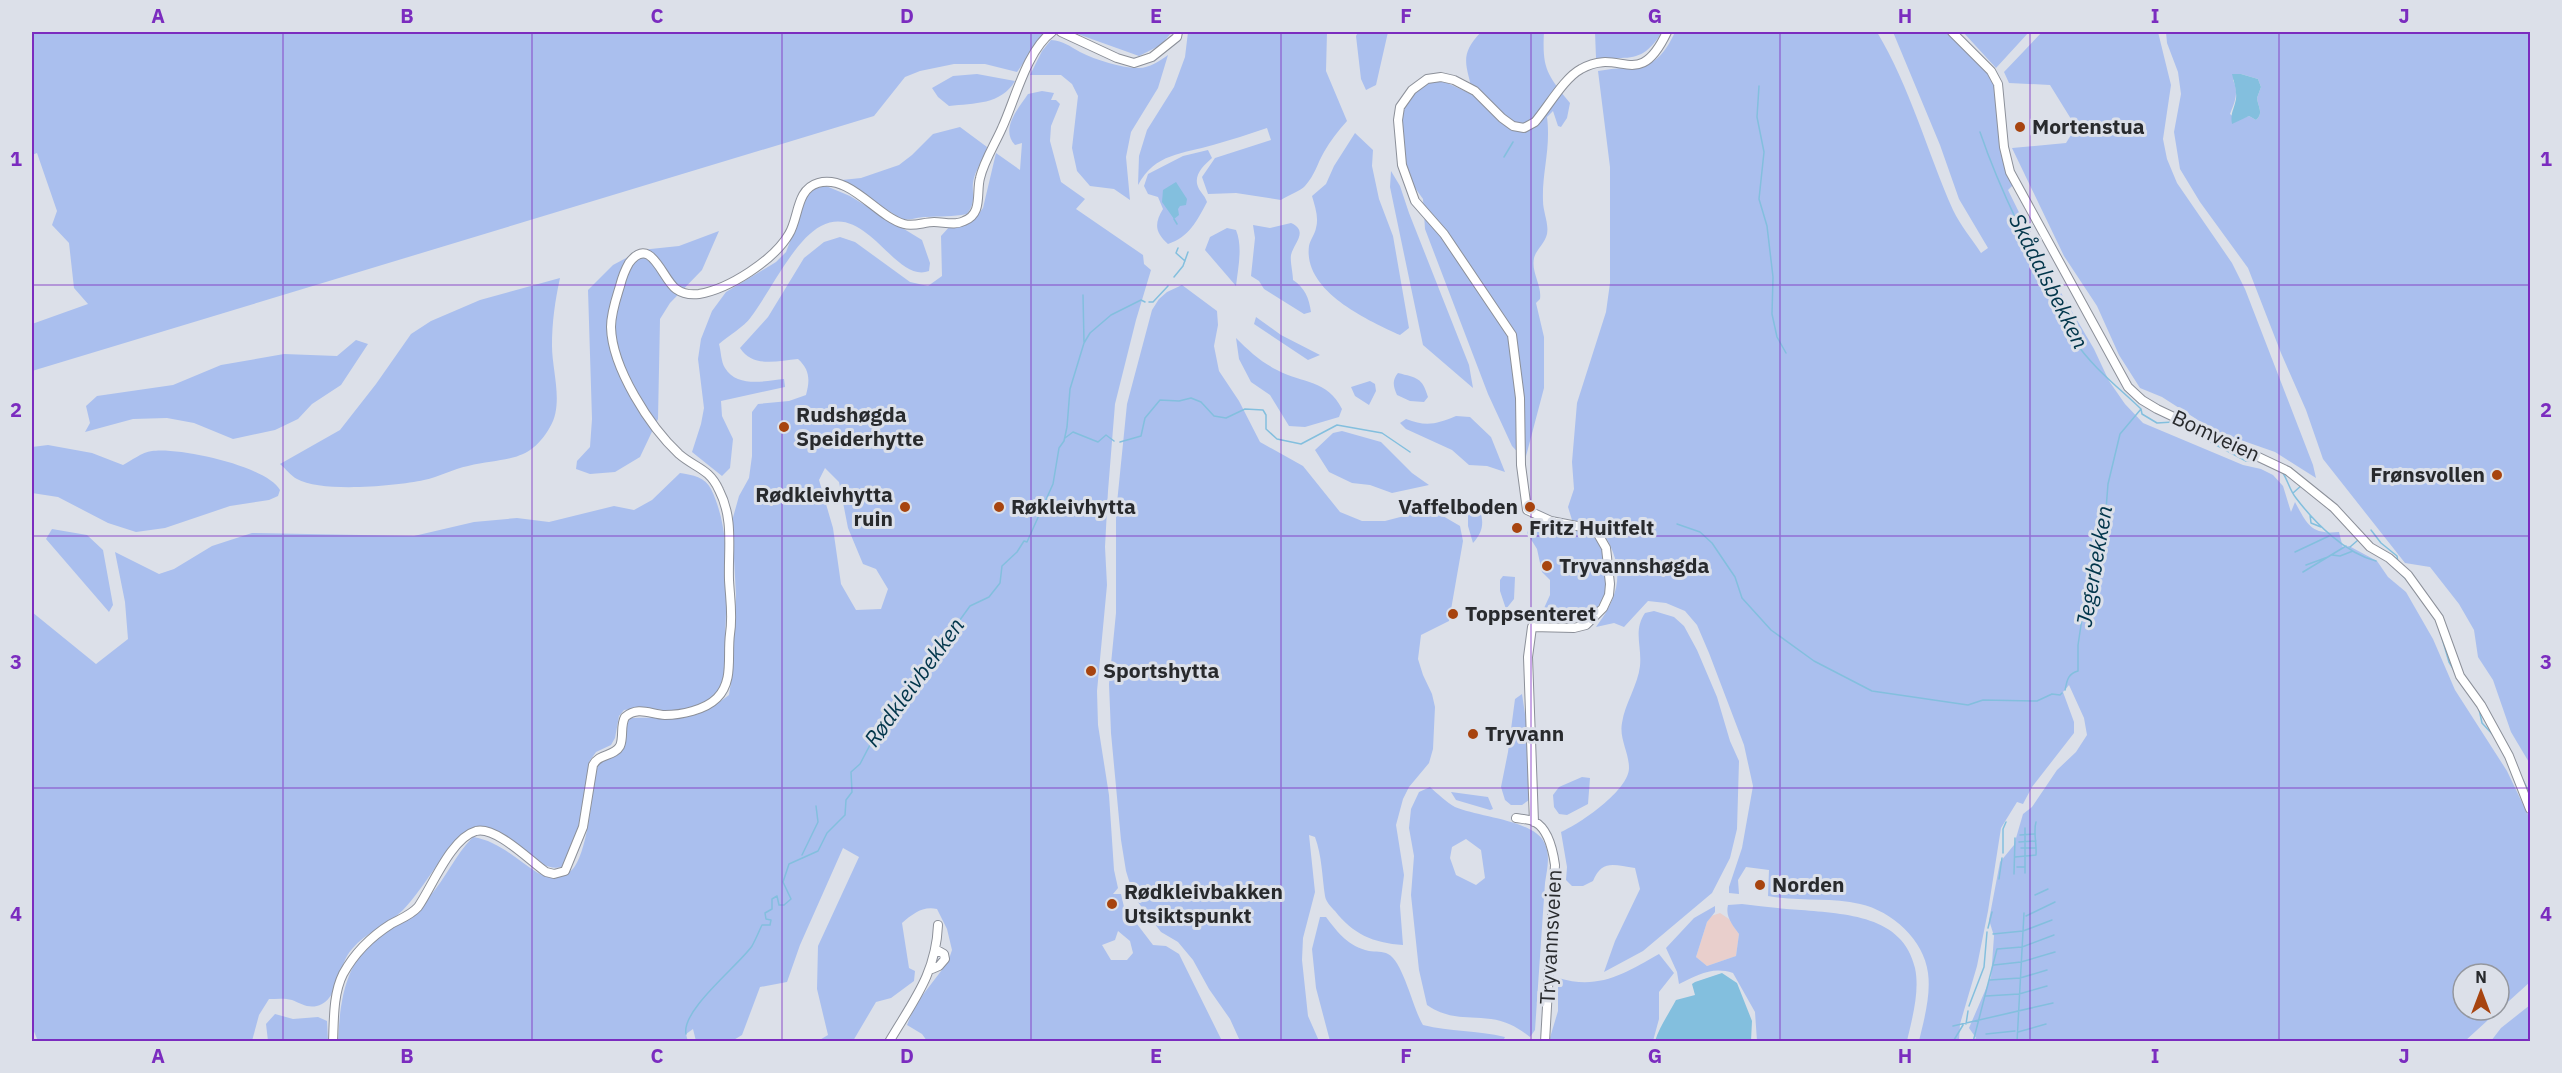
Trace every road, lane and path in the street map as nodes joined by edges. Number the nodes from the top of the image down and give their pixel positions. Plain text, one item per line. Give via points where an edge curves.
1 (1052, 32) edge
2 (1061, 32) edge
3 (1178, 32) edge
4 (1667, 32) edge
5 (1952, 32) edge
6 (2530, 809) edge
7 (1516, 818) dead end
8 (1534, 822) junction
9 (938, 925) dead end
10 (333, 1041) edge
11 (889, 1041) edge
12 (1545, 1041) edge

1 - 10 street via 1019,82 980,176 977,207 966,221 903,224 848,189 822,182 805,192 791,230 773,254 714,290 693,294 680,291 648,254 630,262 611,323 613,341 629,386 670,445 711,476 728,513 732,618 726,683 716,700 698,709 667,715 635,711 625,717 620,746 597,758 593,765 583,827 565,872 546,872 488,832 477,831 466,837 414,911 375,936 350,963 339,984
2 - 3 street via 1134,63 1152,57
4 - 8 street via 1653,56 1643,64 1605,62 1579,70 1527,128 1505,121 1470,88 1441,77 1417,85 1402,103 1398,116 1402,165 1415,201 1444,234 1512,335 1527,510 1551,521 1592,530 1606,549 1610,591 1598,615 1579,628 1532,627 1528,671
5 - 6 street, Bomveien via 1995,78 2000,89 2003,140 2010,172 2128,387 2157,409 2288,471 2334,508 2370,547 2408,575 2439,618 2457,671 2509,756
7 - 8 street
8 - 12 street, Tryvannsveien via 1547,838 1556,870
9 - 11 street via 937,950 945,959 932,969

